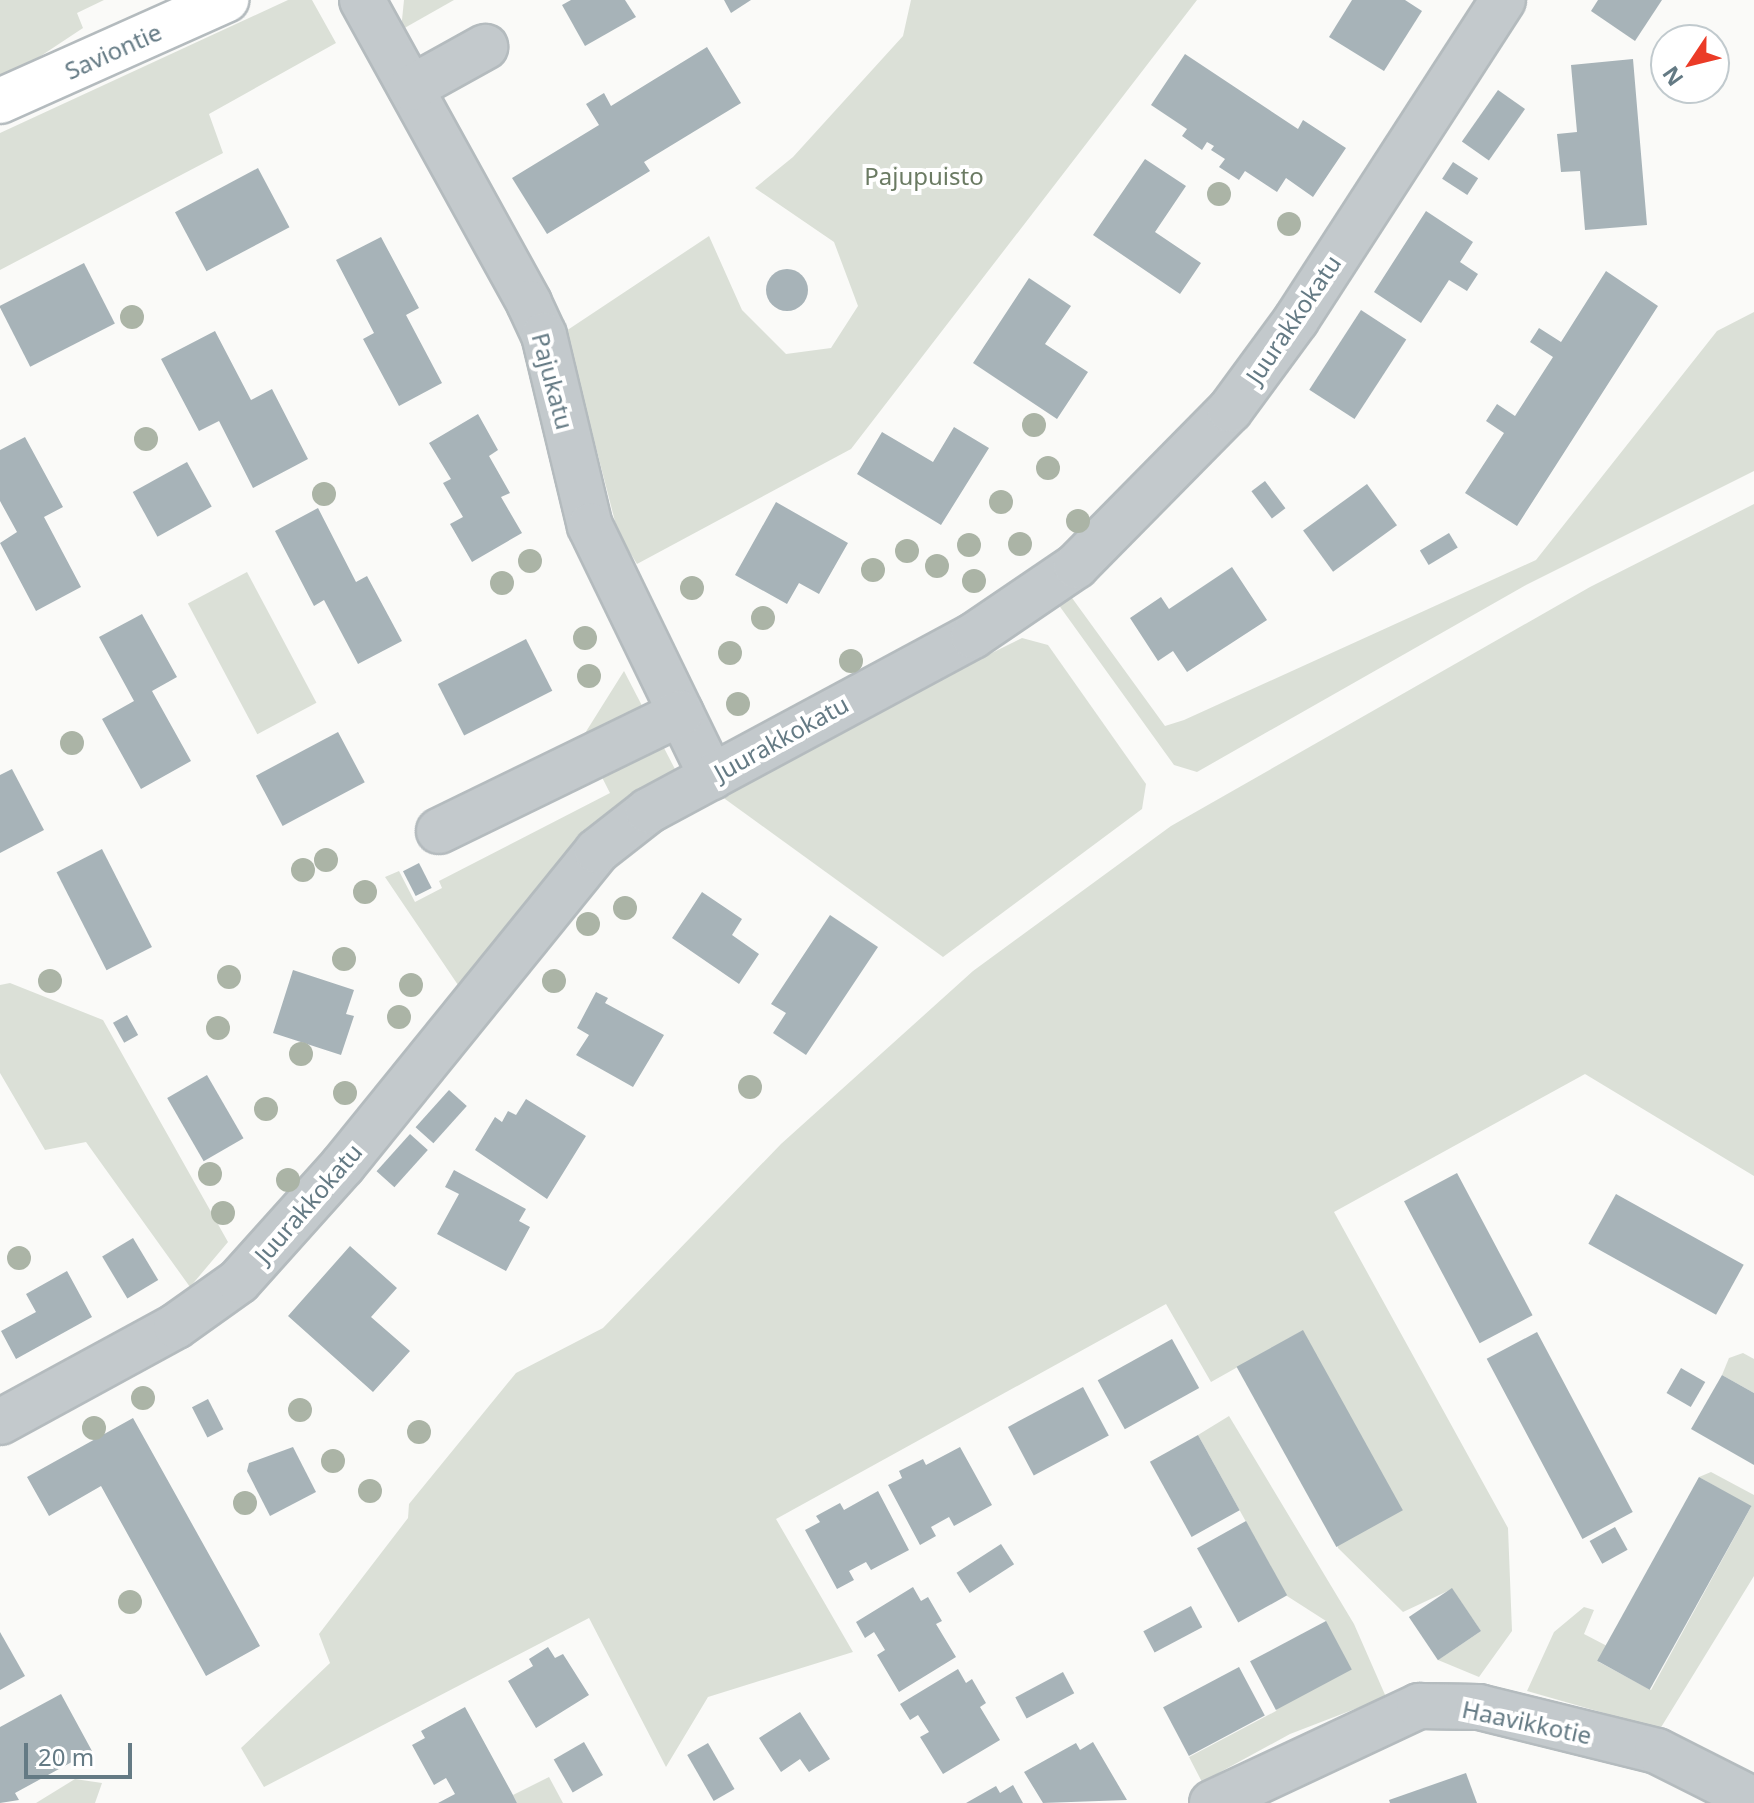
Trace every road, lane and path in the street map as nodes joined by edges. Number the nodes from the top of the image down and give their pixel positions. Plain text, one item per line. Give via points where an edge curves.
1 (226, 0) edge
2 (362, 0) edge
3 (1503, 0) edge
4 (485, 47) dead end
5 (411, 88) junction
6 (0, 101) edge
7 (681, 713) junction
8 (712, 777) junction
9 (439, 831) dead end
10 (0, 1422) edge
11 (1754, 1800) edge
12 (1212, 1803) edge

1 - 6 main road, Saviontie
2 - 5 street, Pajukatu
3 - 8 street, Juurakkokatu via 1296,320 1239,397 1115,529 1033,600
4 - 5 street
5 - 7 street, Pajukatu via 544,335 590,526
7 - 8 street, Pajukatu
7 - 9 street
8 - 10 street, Juurakkokatu via 648,811 597,851 343,1165 229,1290 176,1326
11 - 12 street, Haavikkotie via 1657,1751 1479,1707 1419,1706

